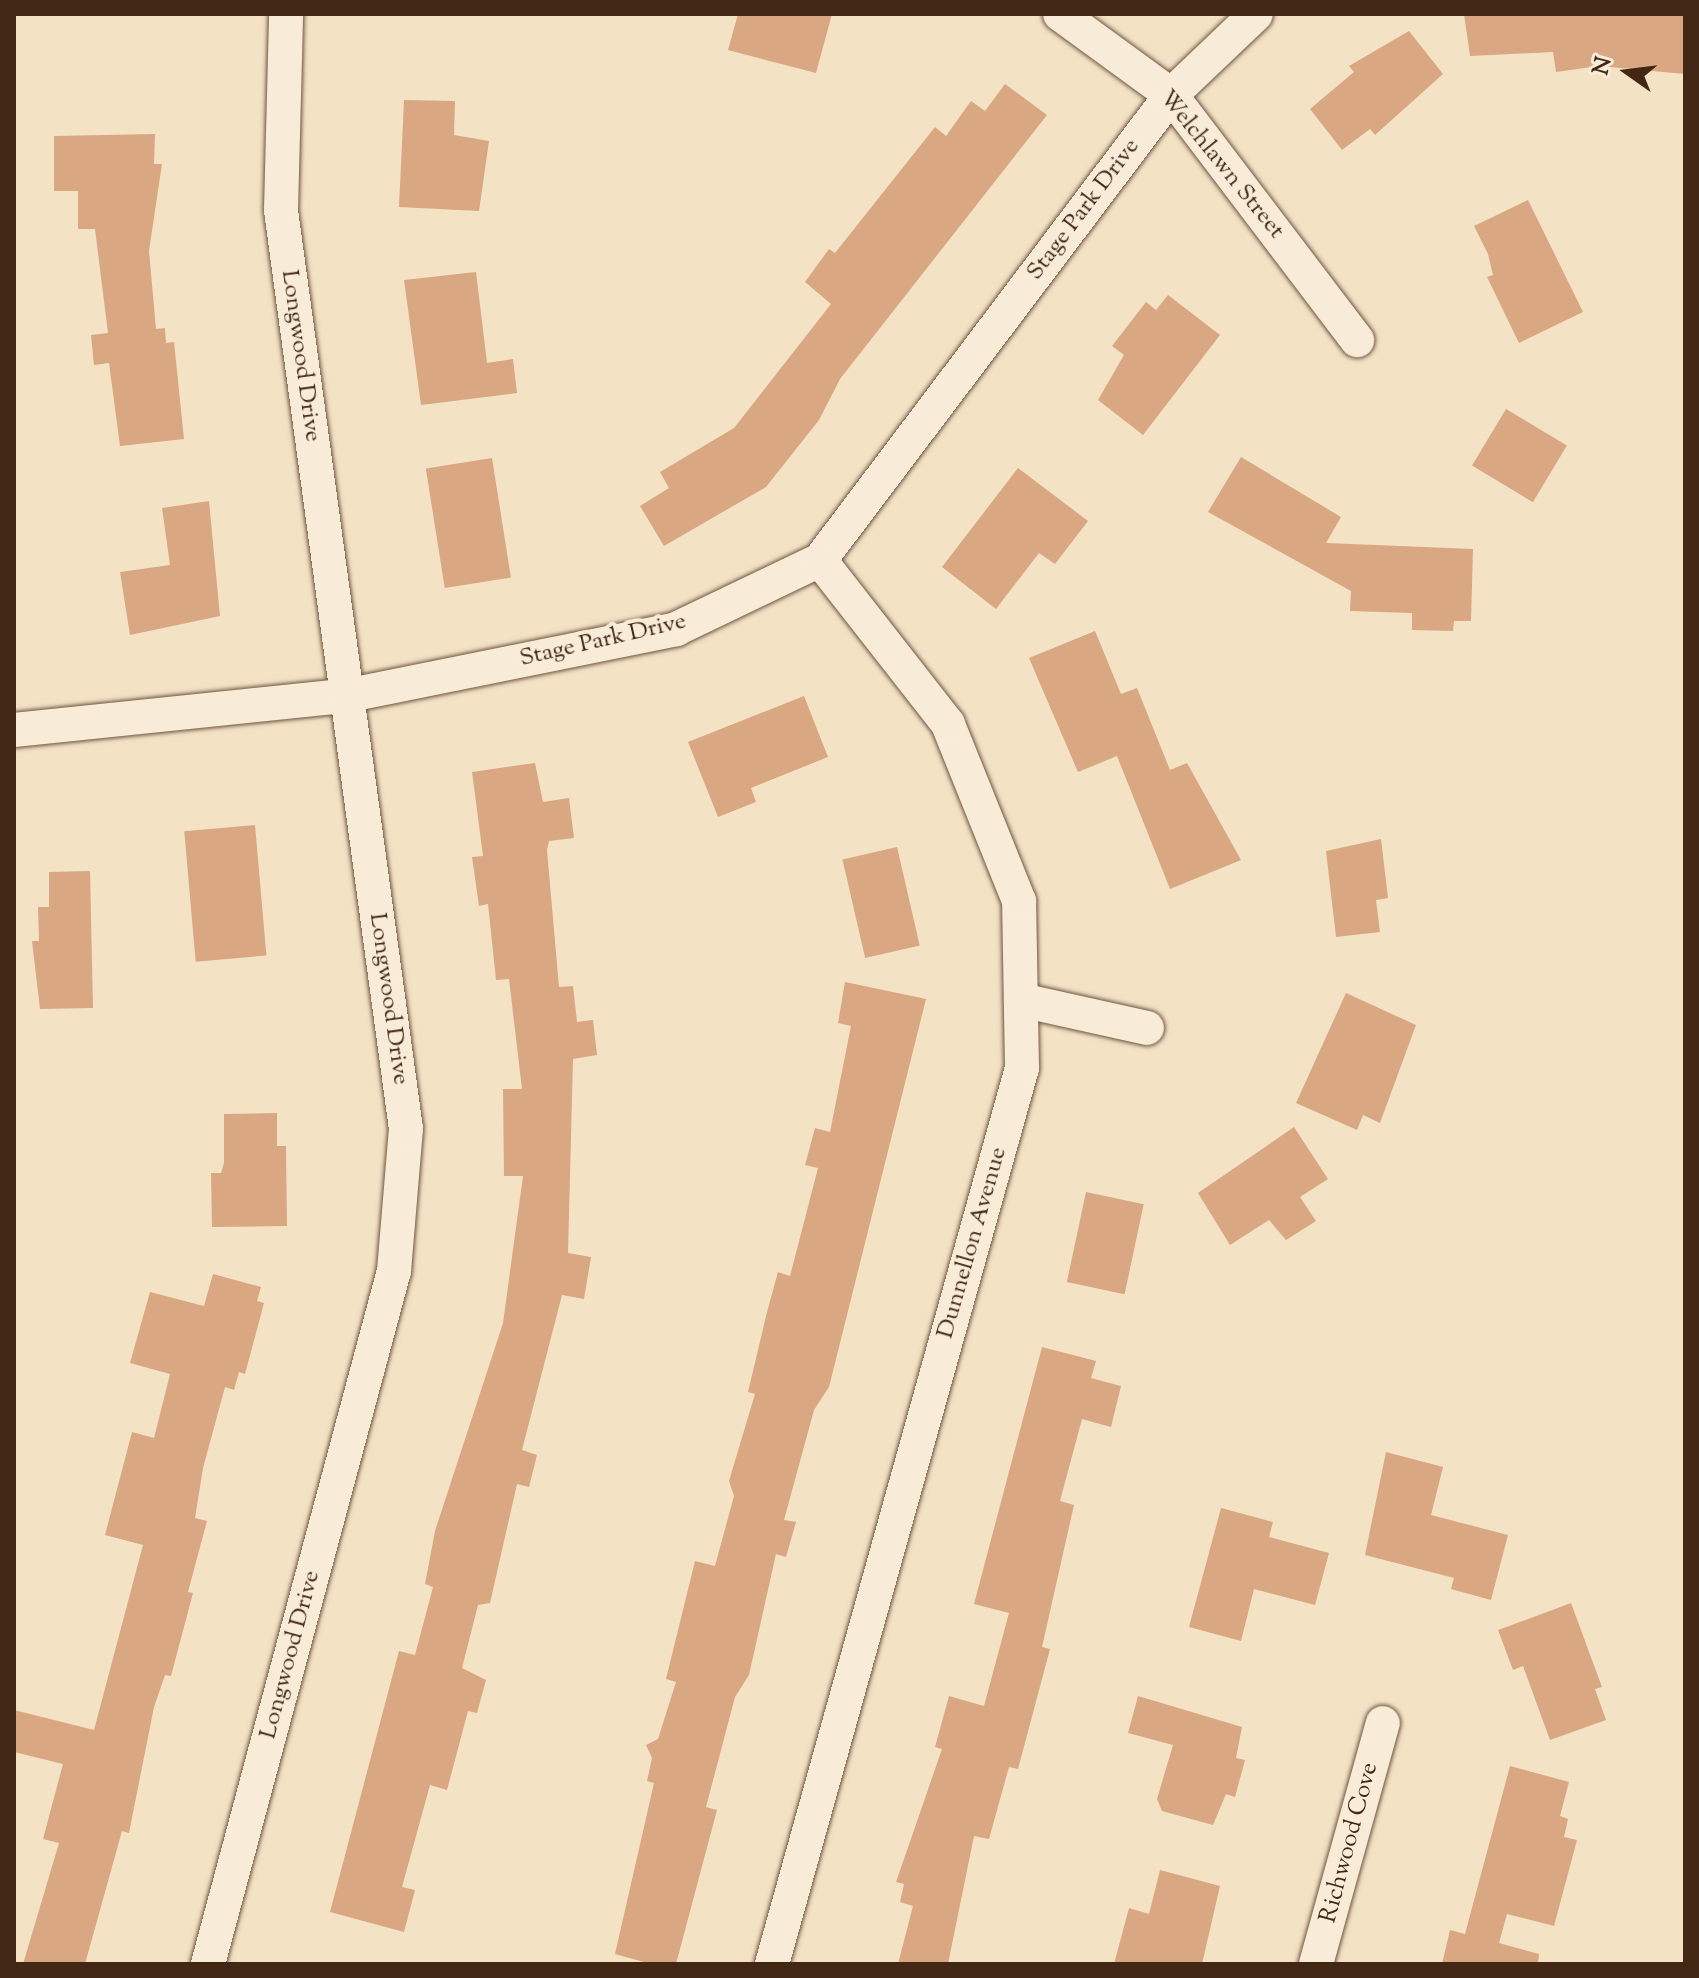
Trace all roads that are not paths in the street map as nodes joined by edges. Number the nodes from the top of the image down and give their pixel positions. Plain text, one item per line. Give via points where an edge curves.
1 (286, 14) edge
2 (1060, 14) edge
3 (1256, 14) edge
4 (1171, 95) junction
5 (1357, 340) dead end
6 (820, 560) junction
7 (345, 696) junction
8 (14, 730) edge
9 (1021, 1000) junction
10 (1147, 1028) dead end
11 (1383, 1723) dead end
12 (208, 1964) edge
13 (772, 1964) edge
14 (1316, 1964) edge

1 - 7 street, Longwood Drive via 281,210
2 - 4 street, Welchlawn Street
3 - 4 street, Stage Park Drive
4 - 5 street, Welchlawn Street
4 - 6 street, Stage Park Drive
6 - 7 street, Stage Park Drive via 676,629
6 - 9 street, Dunnellon Avenue via 948,724 1019,901
7 - 8 street, Stage Park Drive
7 - 12 street, Longwood Drive via 406,1129 394,1271
9 - 10 street
9 - 13 street, Dunnellon Avenue via 1022,1068
11 - 14 street, Richwood Cove

